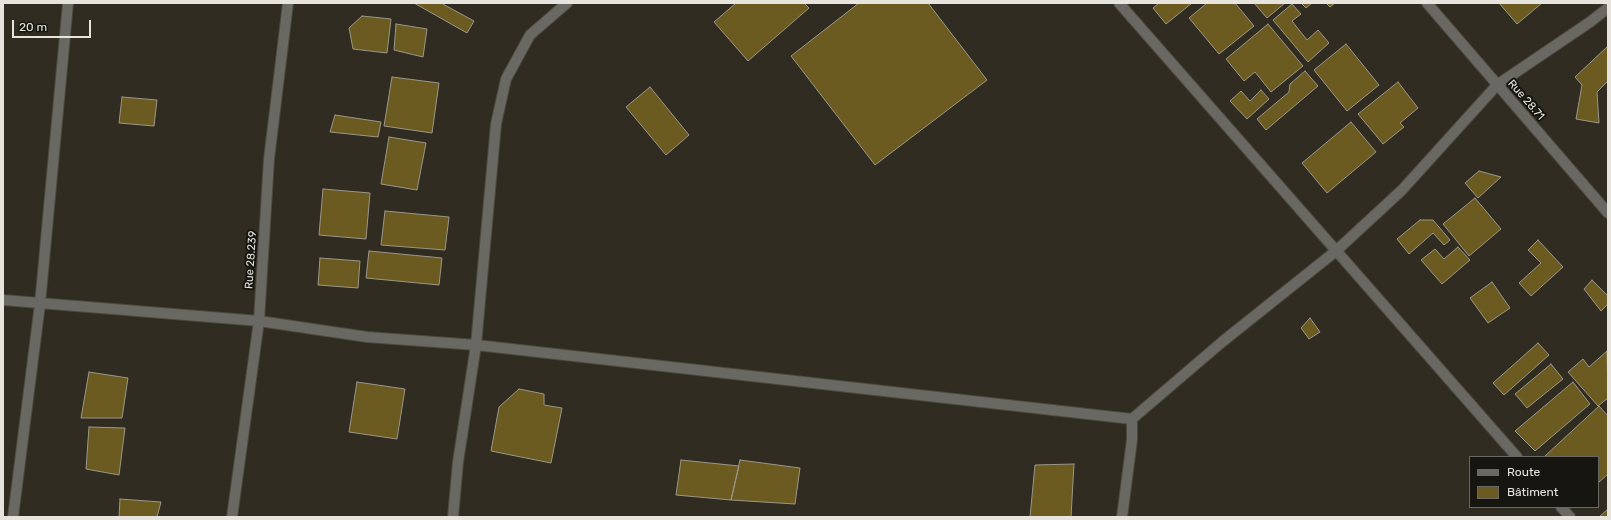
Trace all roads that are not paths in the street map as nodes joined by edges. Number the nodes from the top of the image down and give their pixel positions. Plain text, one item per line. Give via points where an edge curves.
1 (68, 3) edge
2 (288, 3) edge
3 (567, 3) edge
4 (1119, 3) edge
5 (1427, 3) edge
6 (1608, 8) edge
7 (1497, 85) junction
8 (1608, 213) edge
9 (1336, 251) junction
10 (3, 300) edge
11 (40, 304) junction
12 (259, 321) junction
13 (476, 345) junction
14 (1132, 419) junction
15 (1516, 456) edge
16 (1562, 508) edge
17 (13, 517) edge
18 (232, 517) edge
19 (453, 517) edge
20 (1122, 517) edge
21 (1570, 517) edge

1 - 11 street
2 - 12 street, Rue 28.239 via 269,159
3 - 13 street via 530,35 506,79 496,124
4 - 9 street
5 - 7 street, Rue 28.71
6 - 7 street
7 - 8 street, Rue 28.71
7 - 9 street via 1402,190
9 - 14 street via 1222,342
9 - 15 street
10 - 11 street
11 - 12 street
11 - 17 street
12 - 13 street via 367,336
12 - 18 street, Rue 28.239
13 - 14 street
13 - 19 street via 458,462
14 - 20 street via 1132,440
16 - 21 street

